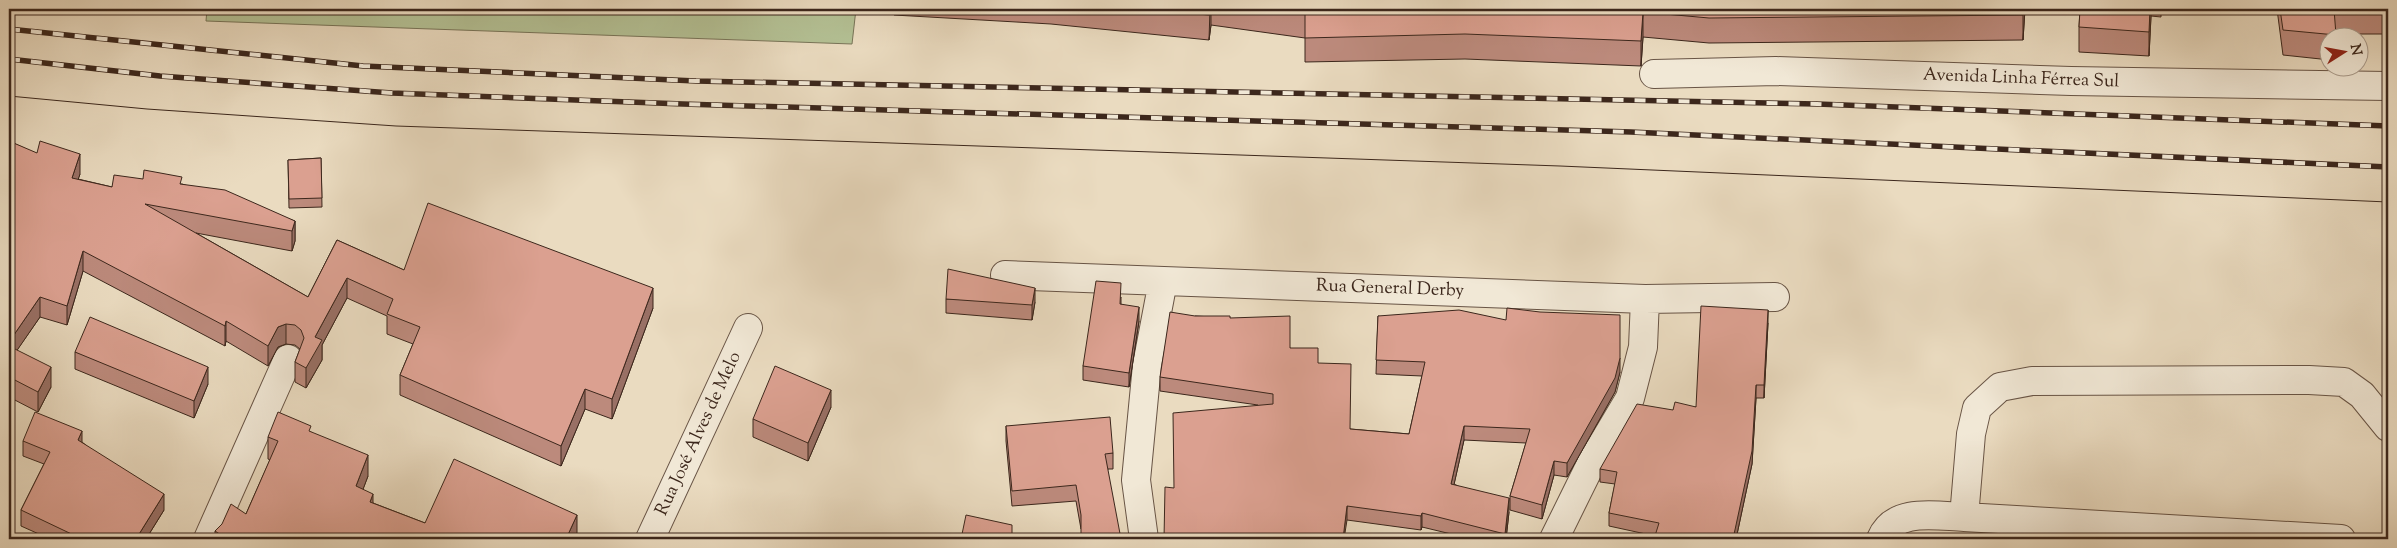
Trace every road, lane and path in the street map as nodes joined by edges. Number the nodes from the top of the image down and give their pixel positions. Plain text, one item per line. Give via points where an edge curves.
1 (1654, 74) dead end
2 (2388, 86) edge
3 (1005, 275) dead end
4 (1163, 281) junction
5 (1775, 297) dead end
6 (1645, 299) junction
7 (748, 328) dead end
8 (288, 359) dead end
9 (2388, 426) edge
10 (1964, 517) junction
11 (208, 539) edge
12 (650, 539) edge
13 (1144, 539) edge
14 (1554, 539) edge
15 (1881, 539) edge
16 (2341, 539) edge

1 - 2 street, Avenida Linha Férrea Sul via 1776,71 2071,81
3 - 4 street, Rua General Derby
4 - 6 street, Rua General Derby
4 - 13 street via 1147,365 1136,480
5 - 6 street, Rua General Derby
6 - 14 street via 1643,347 1630,398 1592,462
7 - 12 street, Rua José Alves de Melo
8 - 11 street
9 - 10 street via 2362,395 2344,382 2032,381 2000,387 1977,408 1971,434
10 - 15 street via 1909,516 1895,520
10 - 16 street

